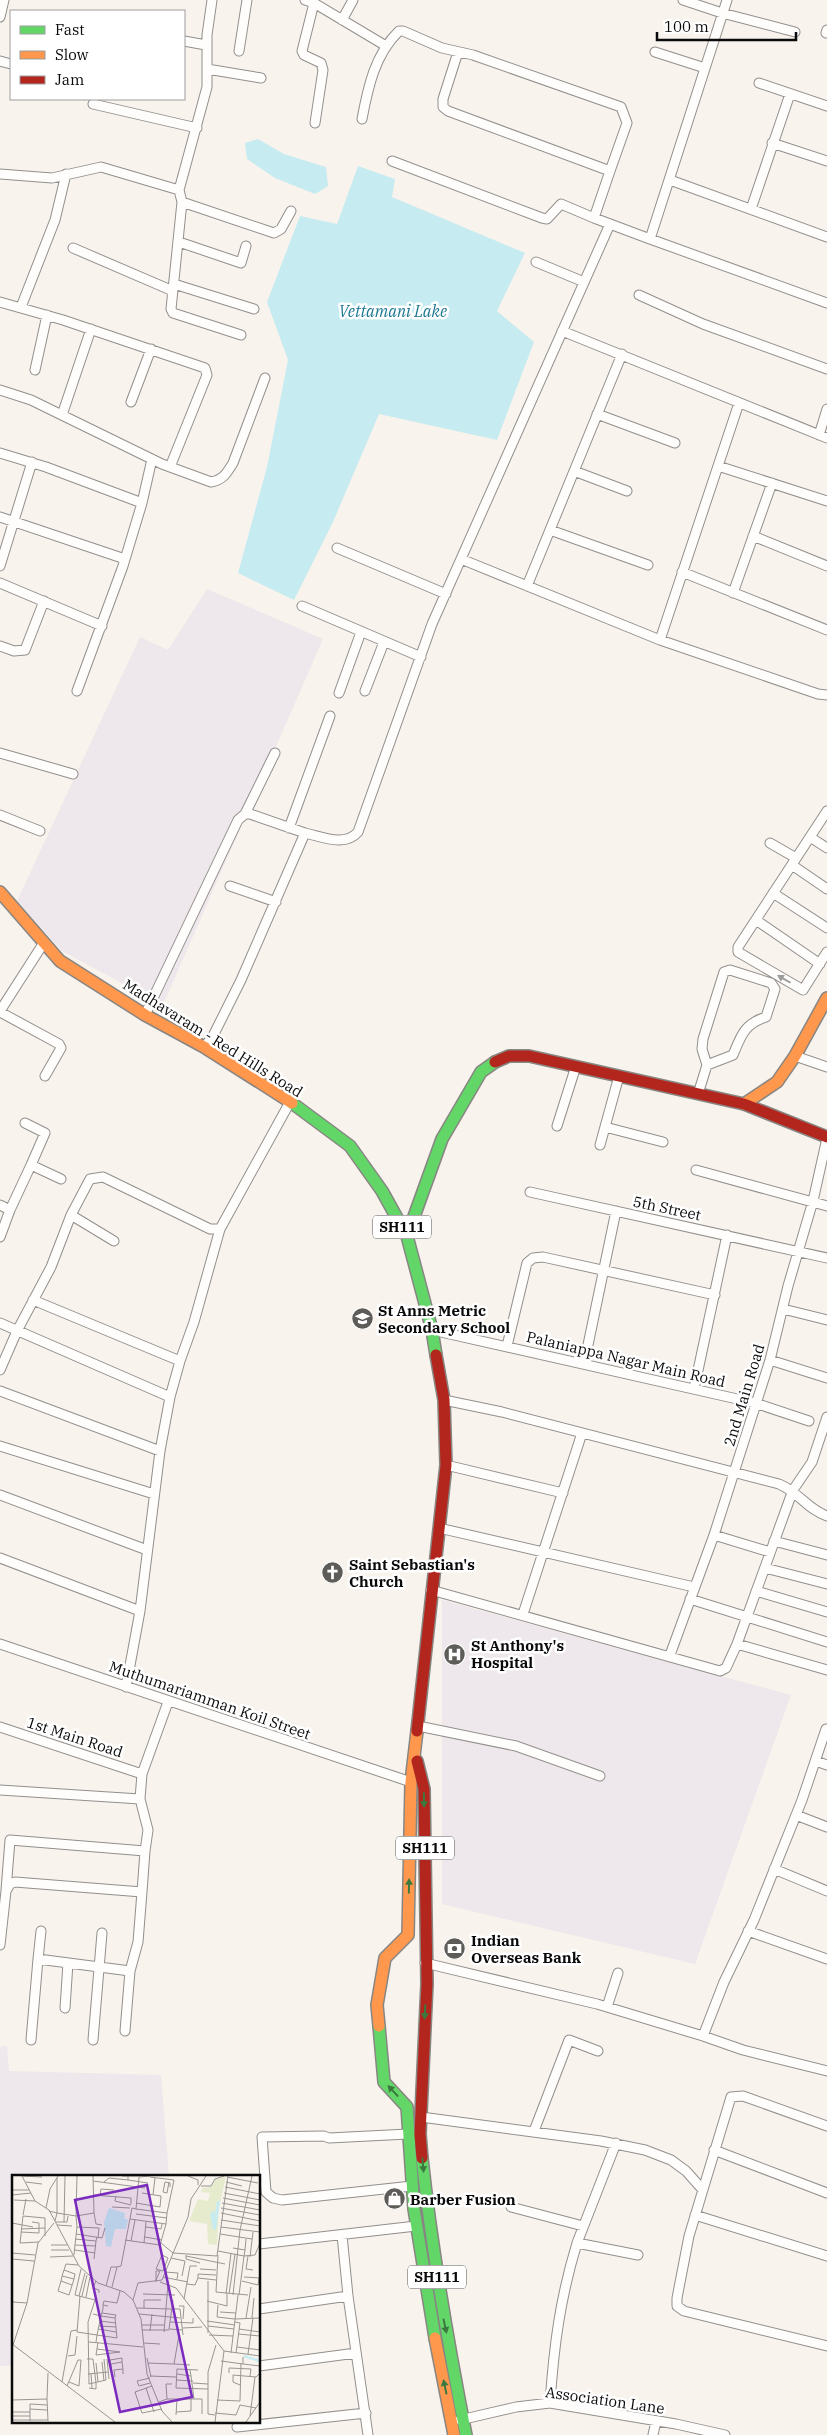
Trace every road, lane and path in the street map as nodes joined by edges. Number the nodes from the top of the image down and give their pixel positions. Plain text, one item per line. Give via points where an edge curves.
1 (4, 0) edge
2 (212, 0) edge
3 (247, 0) edge
4 (353, 0) edge
5 (683, 0) edge
6 (727, 0) edge
7 (309, 1) edge
8 (722, 14) junction
9 (0, 17) edge
10 (342, 20) junction
11 (795, 32) dead end
12 (185, 41) edge
13 (206, 45) junction
14 (386, 46) junction
15 (239, 52) dead end
16 (458, 52) junction
17 (655, 52) dead end
18 (705, 68) junction
19 (207, 69) junction
20 (261, 78) dead end
21 (759, 83) dead end
22 (790, 94) junction
23 (93, 104) dead end
24 (827, 106) edge
25 (362, 119) dead end
26 (315, 123) dead end
27 (197, 128) junction
28 (772, 143) junction
29 (392, 161) dead end
30 (827, 161) edge
31 (610, 171) junction
32 (0, 174) edge
33 (66, 174) junction
34 (670, 180) junction
35 (179, 190) junction
36 (182, 202) junction
37 (751, 209) junction
38 (291, 211) dead end
39 (594, 218) junction
40 (610, 224) junction
41 (827, 237) edge
42 (650, 239) junction
43 (179, 242) junction
44 (246, 246) dead end
45 (73, 248) dead end
46 (536, 262) dead end
47 (584, 282) junction
48 (174, 287) junction
49 (640, 295) dead end
50 (0, 302) edge
51 (827, 303) edge
52 (21, 307) junction
53 (254, 309) dead end
54 (47, 315) junction
55 (91, 329) junction
56 (562, 331) junction
57 (241, 334) dead end
58 (151, 349) junction
59 (622, 354) junction
60 (827, 369) edge
61 (35, 370) dead end
62 (265, 378) dead end
63 (0, 390) edge
64 (131, 402) dead end
65 (738, 403) junction
66 (827, 409) edge
67 (597, 414) junction
68 (62, 415) junction
69 (823, 436) edge
70 (675, 443) dead end
71 (0, 453) edge
72 (152, 459) junction
73 (32, 462) junction
74 (718, 466) junction
75 (170, 467) junction
76 (574, 471) junction
77 (772, 484) junction
78 (627, 491) dead end
79 (827, 501) edge
80 (142, 503) junction
81 (0, 517) edge
82 (14, 520) junction
83 (550, 530) junction
84 (753, 536) junction
85 (337, 548) dead end
86 (125, 559) junction
87 (461, 559) junction
88 (648, 565) dead end
89 (0, 566) edge
90 (827, 566) edge
91 (682, 572) junction
92 (0, 583) edge
93 (527, 586) junction
94 (733, 593) junction
95 (446, 594) junction
96 (44, 601) junction
97 (302, 606) dead end
98 (102, 626) junction
99 (827, 630) edge
100 (361, 632) junction
101 (660, 640) junction
102 (384, 642) junction
103 (0, 646) edge
104 (420, 657) junction
105 (77, 691) dead end
106 (365, 691) dead end
107 (338, 693) dead end
108 (827, 695) edge
109 (330, 716) dead end
110 (0, 752) edge
111 (274, 753) dead end
112 (73, 774) dead end
113 (827, 811) edge
114 (245, 814) junction
115 (0, 815) edge
116 (289, 828) junction
117 (40, 831) dead end
118 (305, 833) junction
119 (810, 837) junction
120 (770, 843) dead end
121 (827, 848) edge
122 (794, 862) junction
123 (230, 886) dead end
124 (827, 889) edge
125 (0, 892) edge
126 (773, 893) junction
127 (276, 902) junction
128 (756, 920) junction
129 (827, 928) edge
130 (43, 944) junction
131 (827, 952) edge
132 (820, 964) junction
133 (827, 998) edge
134 (0, 1011) edge
135 (145, 1015) junction
136 (204, 1046) junction
137 (795, 1056) junction
138 (707, 1065) junction
139 (576, 1066) junction
140 (827, 1067) edge
141 (44, 1076) dead end
142 (619, 1076) junction
143 (698, 1094) junction
144 (290, 1102) junction
145 (744, 1104) junction
146 (25, 1123) dead end
147 (556, 1126) dead end
148 (605, 1127) junction
149 (827, 1138) edge
150 (663, 1142) dead end
151 (600, 1145) dead end
152 (30, 1165) junction
153 (696, 1170) dead end
154 (61, 1178) dead end
155 (530, 1192) dead end
156 (813, 1201) junction
157 (0, 1205) edge
158 (827, 1206) edge
159 (10, 1210) junction
160 (616, 1212) junction
161 (71, 1216) junction
162 (220, 1229) junction
163 (727, 1234) junction
164 (407, 1236) junction
165 (0, 1237) edge
166 (114, 1241) dead end
167 (798, 1252) junction
168 (827, 1258) edge
169 (604, 1270) junction
170 (715, 1295) junction
171 (33, 1300) junction
172 (783, 1309) junction
173 (827, 1320) edge
174 (0, 1323) edge
175 (432, 1330) junction
176 (17, 1331) junction
177 (507, 1346) junction
178 (770, 1360) junction
179 (180, 1361) junction
180 (584, 1364) junction
181 (0, 1370) edge
182 (827, 1378) edge
183 (694, 1388) junction
184 (0, 1391) edge
185 (170, 1397) junction
186 (444, 1400) junction
187 (755, 1403) junction
188 (809, 1421) dead end
189 (827, 1421) edge
190 (582, 1433) junction
191 (0, 1446) edge
192 (160, 1451) junction
193 (446, 1465) junction
194 (734, 1473) junction
195 (793, 1490) junction
196 (563, 1493) junction
197 (154, 1494) junction
198 (0, 1495) edge
199 (827, 1516) edge
200 (439, 1528) junction
201 (714, 1535) junction
202 (774, 1541) junction
203 (147, 1550) junction
204 (770, 1552) junction
205 (544, 1553) junction
206 (827, 1556) edge
207 (0, 1558) edge
208 (765, 1568) junction
209 (827, 1584) edge
210 (694, 1587) junction
211 (431, 1590) junction
212 (756, 1591) junction
213 (690, 1599) junction
214 (140, 1611) junction
215 (827, 1612) edge
216 (524, 1614) junction
217 (747, 1616) junction
218 (827, 1642) edge
219 (0, 1644) edge
220 (737, 1644) junction
221 (670, 1655) junction
222 (827, 1670) edge
223 (126, 1688) junction
224 (168, 1702) junction
225 (418, 1726) junction
226 (0, 1727) edge
227 (826, 1729) edge
228 (415, 1752) junction
229 (816, 1761) junction
230 (827, 1765) edge
231 (142, 1774) junction
232 (600, 1776) dead end
233 (411, 1782) junction
234 (0, 1790) edge
235 (140, 1798) junction
236 (796, 1815) junction
237 (827, 1827) edge
238 (145, 1851) junction
239 (774, 1869) junction
240 (827, 1890) edge
241 (6, 1891) junction
242 (142, 1892) junction
243 (41, 1931) dead end
244 (748, 1931) junction
245 (102, 1933) dead end
246 (0, 1944) edge
247 (38, 1959) junction
248 (827, 1959) edge
249 (68, 1963) junction
250 (425, 1963) junction
251 (98, 1967) junction
252 (130, 1971) junction
253 (618, 1973) dead end
254 (606, 2007) junction
255 (65, 2008) dead end
256 (125, 2031) dead end
257 (703, 2036) junction
258 (31, 2040) dead end
259 (92, 2040) dead end
260 (598, 2051) dead end
261 (827, 2072) edge
262 (421, 2116) junction
263 (827, 2126) edge
264 (534, 2131) junction
265 (408, 2134) junction
266 (616, 2143) junction
267 (714, 2150) junction
268 (412, 2186) junction
269 (703, 2190) junction
270 (827, 2193) edge
271 (511, 2207) dead end
272 (695, 2215) junction
273 (416, 2226) junction
274 (583, 2226) junction
275 (342, 2235) junction
276 (577, 2243) junction
277 (260, 2244) edge
278 (638, 2255) dead end
279 (827, 2256) edge
280 (348, 2296) junction
281 (260, 2309) edge
282 (827, 2346) edge
283 (356, 2353) junction
284 (260, 2366) edge
285 (550, 2403) junction
286 (366, 2413) junction
287 (465, 2419) junction
288 (453, 2422) junction
289 (656, 2422) junction
290 (236, 2428) edge
291 (368, 2435) edge
292 (454, 2435) edge
293 (466, 2435) edge
294 (653, 2435) edge
295 (725, 2435) edge

1 - 9 street
2 - 13 street
3 - 15 street
4 - 10 street
5 - 8 street
6 - 8 street
7 - 10 street
7 - 26 street via 302,51 321,63 323,70
8 - 11 street
8 - 18 street
10 - 14 street
12 - 13 street
13 - 19 street
14 - 16 street via 399,31 403,31
14 - 25 street via 370,81
16 - 31 street via 443,99 443,107 448,111
16 - 31 street via 621,107 627,123
17 - 18 street
18 - 34 street
19 - 20 street
19 - 27 street via 207,87
21 - 22 street
22 - 24 street
22 - 28 street
23 - 27 street
27 - 35 street
28 - 30 street
28 - 37 street
29 - 39 street via 542,218 550,217 561,204
31 - 39 street
32 - 33 street via 52,178
33 - 35 street via 111,168
33 - 52 street via 55,220
34 - 37 street
34 - 42 street
35 - 36 street
36 - 38 street via 274,232 281,230
36 - 43 street
37 - 41 street
39 - 40 street
40 - 42 street
40 - 47 street
42 - 51 street
43 - 44 street via 241,263
43 - 48 street
45 - 48 street
46 - 47 street
47 - 56 street
48 - 53 street
48 - 57 street via 173,313
49 - 60 street via 703,324
50 - 52 street
52 - 54 street
54 - 55 street
54 - 61 street
55 - 58 street
55 - 68 street
56 - 59 street
56 - 87 street
58 - 64 street
58 - 75 street via 201,365 208,371
59 - 65 street
59 - 67 street
62 - 75 street via 226,474 211,482
63 - 68 street
65 - 69 street
65 - 74 street
66 - 69 street
67 - 70 street
67 - 76 street
68 - 72 street
71 - 73 street
72 - 75 street
72 - 80 street
73 - 80 street
73 - 82 street
74 - 77 street
74 - 91 street
76 - 78 street
76 - 83 street
77 - 79 street
77 - 84 street
80 - 86 street
81 - 82 street
82 - 86 street
82 - 89 street
83 - 88 street
83 - 93 street
84 - 90 street
84 - 94 street
85 - 95 street
86 - 98 street
87 - 93 street
87 - 95 street
91 - 94 street
91 - 101 street
92 - 96 street
93 - 101 street
94 - 99 street
95 - 104 street
96 - 98 street
96 - 103 street via 25,650 14,651
97 - 100 street
98 - 105 street
100 - 102 street
100 - 107 street
101 - 108 street
102 - 104 street
102 - 106 street
104 - 118 street via 358,832 344,841
109 - 116 street
110 - 112 street
111 - 114 street
113 - 119 street
114 - 116 street
114 - 135 street via 234,826
115 - 117 street
116 - 118 street
118 - 127 street
119 - 121 street
119 - 122 street
120 - 122 street
122 - 124 street
122 - 126 street
123 - 127 street
125 - 130 main road, Madhavaram - Red Hills Road / SH111
126 - 128 street
126 - 129 street
127 - 136 street via 238,988 213,1036
128 - 132 street
132 -> 128 street via 803,990 738,952
130 - 134 street
130 - 135 main road, Madhavaram - Red Hills Road / SH111 via 60,961
131 - 132 street
133 - 137 main road
134 - 141 street via 59,1044 61,1048
135 - 136 main road, Madhavaram - Red Hills Road / SH111
136 - 144 main road, Madhavaram - Red Hills Road / SH111
137 - 140 street
137 - 145 main road via 777,1082
138 - 138 street via 702,1049 703,1039 724,972 730,970 771,983 775,990 766,1017 753,1022 742,1033 733,1056
138 - 143 street
139 - 142 main road
139 - 147 street
139 - 164 main road via 519,1055 503,1057 481,1072 442,1139
142 - 143 main road
142 - 148 street
143 - 145 main road
144 - 162 street
144 - 164 main road, Madhavaram - Red Hills Road / SH111 via 350,1146 382,1191
145 - 149 main road
146 - 152 street via 45,1133
148 - 150 street
148 - 151 street
149 - 156 street, 2nd Main Road
152 - 154 street
152 - 159 street
153 - 156 street
155 - 160 street, 5th Street
156 - 158 street
156 - 167 street, 2nd Main Road
157 - 159 street
159 - 165 street
160 - 163 street, 5th Street
160 - 169 street
161 - 162 street via 87,1183 95,1177 103,1177 210,1229
161 - 166 street
161 - 171 street via 51,1268
162 - 179 street
163 - 167 street, 5th Street
163 - 170 street
164 - 175 main road, Madhavaram - Red Hills Road / SH111
167 - 168 street, 5th Street
167 - 172 street, 2nd Main Road
169 - 170 street
169 - 177 street via 543,1257 533,1258 528,1263
169 - 180 street
170 - 183 street
171 - 176 street
171 - 179 street
172 - 173 street
172 - 178 street, 2nd Main Road
174 - 176 street
175 - 177 street, Palaniappa Nagar Main Road
175 - 186 main road, Madhavaram - Red Hills Road / SH111
176 - 181 street
176 - 185 street
177 - 180 street, Palaniappa Nagar Main Road
178 - 182 street
178 - 187 street, 2nd Main Road
179 - 185 street
180 - 183 street, Palaniappa Nagar Main Road
183 - 187 street, Palaniappa Nagar Main Road
184 - 192 street
185 - 192 street
186 - 190 street
186 - 193 main road, Madhavaram - Red Hills Road / SH111
187 - 188 street, Palaniappa Nagar Main Road
187 - 194 street, 2nd Main Road
189 - 195 street via 812,1462
190 - 194 street
190 - 196 street
191 - 197 street
192 - 197 street
193 - 196 street
193 - 200 main road, Madhavaram - Red Hills Road / SH111
194 - 195 street
194 - 201 street, 2nd Main Road
195 - 199 street via 813,1510
195 - 202 street
196 - 205 street
197 - 203 street
198 - 203 street
200 - 205 street
200 - 211 main road, Madhavaram - Red Hills Road / SH111
201 - 204 street
201 - 210 street, 2nd Main Road
202 - 204 street
202 - 206 street
203 - 214 street
204 - 208 street
205 - 210 street
205 - 216 street
207 - 214 street
208 - 209 street
208 - 212 street
210 - 213 street, 2nd Main Road
211 - 216 street
211 - 225 main road, Madhavaram - Red Hills Road / SH111
212 - 215 street
212 - 217 street
213 - 217 street
213 - 221 street, 2nd Main Road
214 - 223 street
216 - 221 street
217 - 218 street
217 - 220 street
219 - 223 street, Muthumariamman Koil Street
220 - 221 street via 722,1671
220 - 222 street
223 - 224 street, Muthumariamman Koil Street
224 - 231 street
224 - 233 street, Muthumariamman Koil Street
225 - 228 main road, Madhavaram - Red Hills Road / SH111
225 - 232 street via 516,1746
226 - 231 street, 1st Main Road
227 - 229 street
228 - 233 main road, Madhavaram - Red Hills Road / SH111
228 -> 250 main road, Madhavaram - Red Hills Road / SH111 via 424,1789
229 - 230 street
229 - 236 street
231 - 235 street
265 -> 233 main road, Madhavaram - Red Hills Road / SH111 via 407,2106 384,2082 377,2004 385,1958 408,1935
234 - 235 street
235 - 238 street via 148,1830
236 - 237 street
236 - 239 street
238 - 241 street via 10,1840
238 - 242 street
239 - 240 street
239 - 244 street
241 - 242 street via 15,1882
241 - 246 street
242 - 252 street via 138,1942
243 - 247 street
244 - 248 street
244 - 257 street
245 - 251 street
247 - 249 street
247 - 258 street
249 - 251 street
249 - 255 street
250 - 254 street
250 -> 262 main road via 427,1984
251 - 252 street
251 - 259 street
252 - 256 street
253 - 254 street
254 - 257 street
257 - 261 street
260 - 264 street via 568,2040
262 - 264 street
262 -> 287 main road, SH111 via 429,2224 442,2309
263 - 267 street via 735,2095 730,2099
264 - 266 street
265 - 268 main road, SH111
265 - 268 street via 262,2137 266,2192 273,2198 282,2200
266 - 269 street via 671,2160
266 - 274 street
267 - 269 street
267 - 270 street
268 - 273 main road, SH111
269 - 272 street
271 - 274 street
272 - 279 street
272 - 282 street via 677,2306
273 - 275 street
288 -> 273 main road, SH111 via 429,2311
274 - 276 street
275 - 277 street
275 - 280 street
276 - 278 street
276 - 285 street via 554,2340
280 - 281 street
280 - 283 street
283 - 284 street
283 - 286 street
285 - 287 street, Association Lane
285 - 289 street, Association Lane
286 - 290 street
286 - 291 street
287 - 288 street, Association Lane
287 - 293 main road, SH111
288 - 292 main road, SH111
289 - 294 street
289 - 295 street, Association Lane

